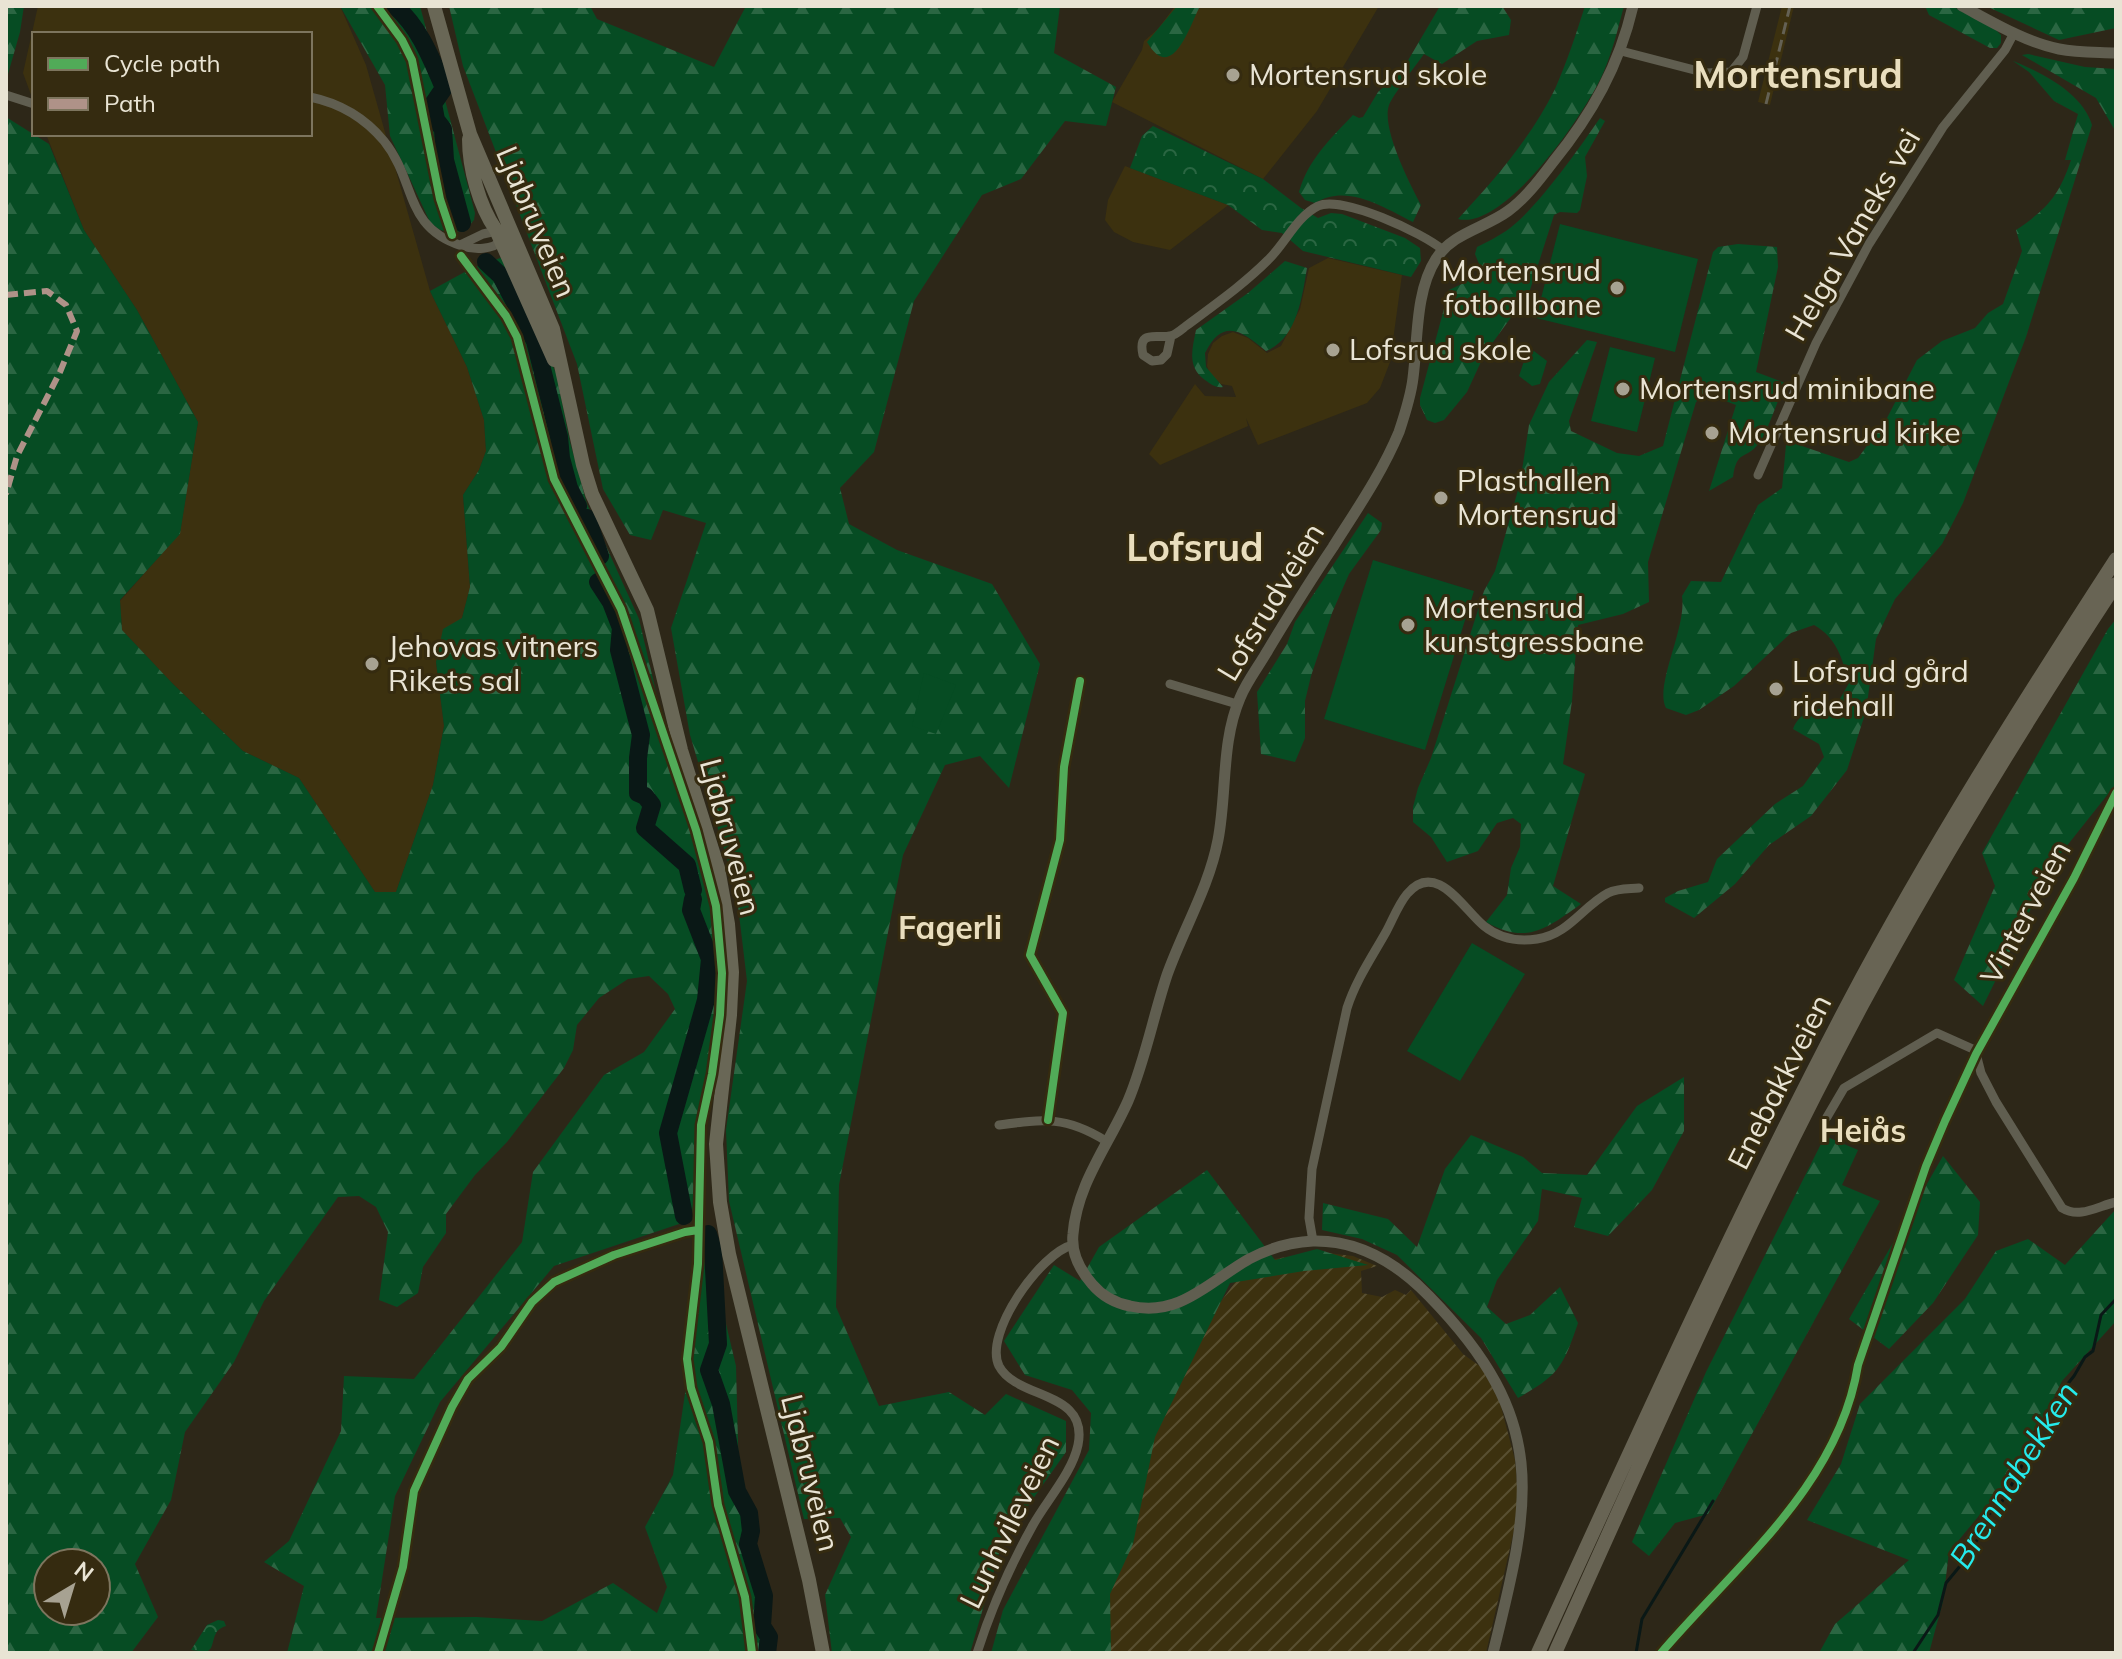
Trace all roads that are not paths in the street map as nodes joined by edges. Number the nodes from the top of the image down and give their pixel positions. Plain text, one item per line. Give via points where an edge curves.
1 (434, 6) edge
2 (1633, 6) edge
3 (1757, 6) edge
4 (1962, 6) edge
5 (2014, 33) junction
6 (1621, 51) junction
7 (2116, 53) edge
8 (6, 95) edge
9 (312, 98) edge
10 (32, 103) edge
11 (502, 234) junction
12 (460, 245) junction
13 (1443, 250) junction
14 (1171, 336) dead end
15 (1758, 475) dead end
16 (2116, 559) edge
17 (2116, 584) edge
18 (1170, 684) dead end
19 (1237, 704) junction
20 (1639, 888) dead end
21 (1870, 978) junction
22 (1856, 1004) junction
23 (1827, 1117) dead end
24 (999, 1125) dead end
25 (1106, 1141) junction
26 (2116, 1202) edge
27 (1313, 1241) junction
28 (1073, 1245) junction
29 (823, 1653) edge
30 (977, 1653) edge
31 (1493, 1653) edge
32 (1538, 1653) edge
33 (1555, 1653) edge

1 - 11 main road, Ljabruveien
2 - 6 street
3 - 6 street via 1743,57 1731,72 1713,74
4 - 5 street
5 - 7 street via 2058,49
5 - 15 street, Helga Vaneks vei via 1943,127 1869,244 1816,343
6 - 13 street via 1591,111 1533,186 1509,210
8 - 10 street
9 - 12 street via 350,112 373,130 398,163 425,225
11 - 12 street
11 - 12 street via 497,245
11 - 29 main road, Ljabruveien via 547,312 592,494 652,625 681,750 723,889 732,972 717,1128 720,1202
13 - 14 street via 1417,233 1364,212 1323,204 1304,216 1260,268
13 - 19 street, Lofsrudveien via 1425,286 1409,398 1389,455
16 - 21 highway, Enebakkveien via 1976,778
17 - 21 highway, Enebakkveien
18 - 19 street
19 - 25 street, Lofsrudveien via 1213,860 1166,979 1129,1099
20 - 27 street via 1612,891 1567,927 1527,940 1492,932 1439,884 1423,883 1406,895 1355,983 1347,1008 1312,1169
21 - 22 highway, Enebakkveien
22 - 32 highway, Enebakkveien via 1677,1348
22 - 33 highway, Enebakkveien
23 - 26 street via 1844,1088 1937,1033 1975,1050 1996,1102 2062,1208 2084,1212
24 - 25 street via 1060,1121 1084,1127
25 - 28 street, Lofsrudveien via 1082,1194
27 - 28 street via 1261,1254 1192,1297 1149,1308 1101,1293 1081,1268
27 - 31 street via 1361,1249 1407,1275 1475,1347 1500,1389 1517,1435 1524,1501
28 - 30 street, Lunhvileveien via 1047,1259 996,1339 996,1359 1008,1378 1063,1405 1077,1426 1078,1444 1007,1574

